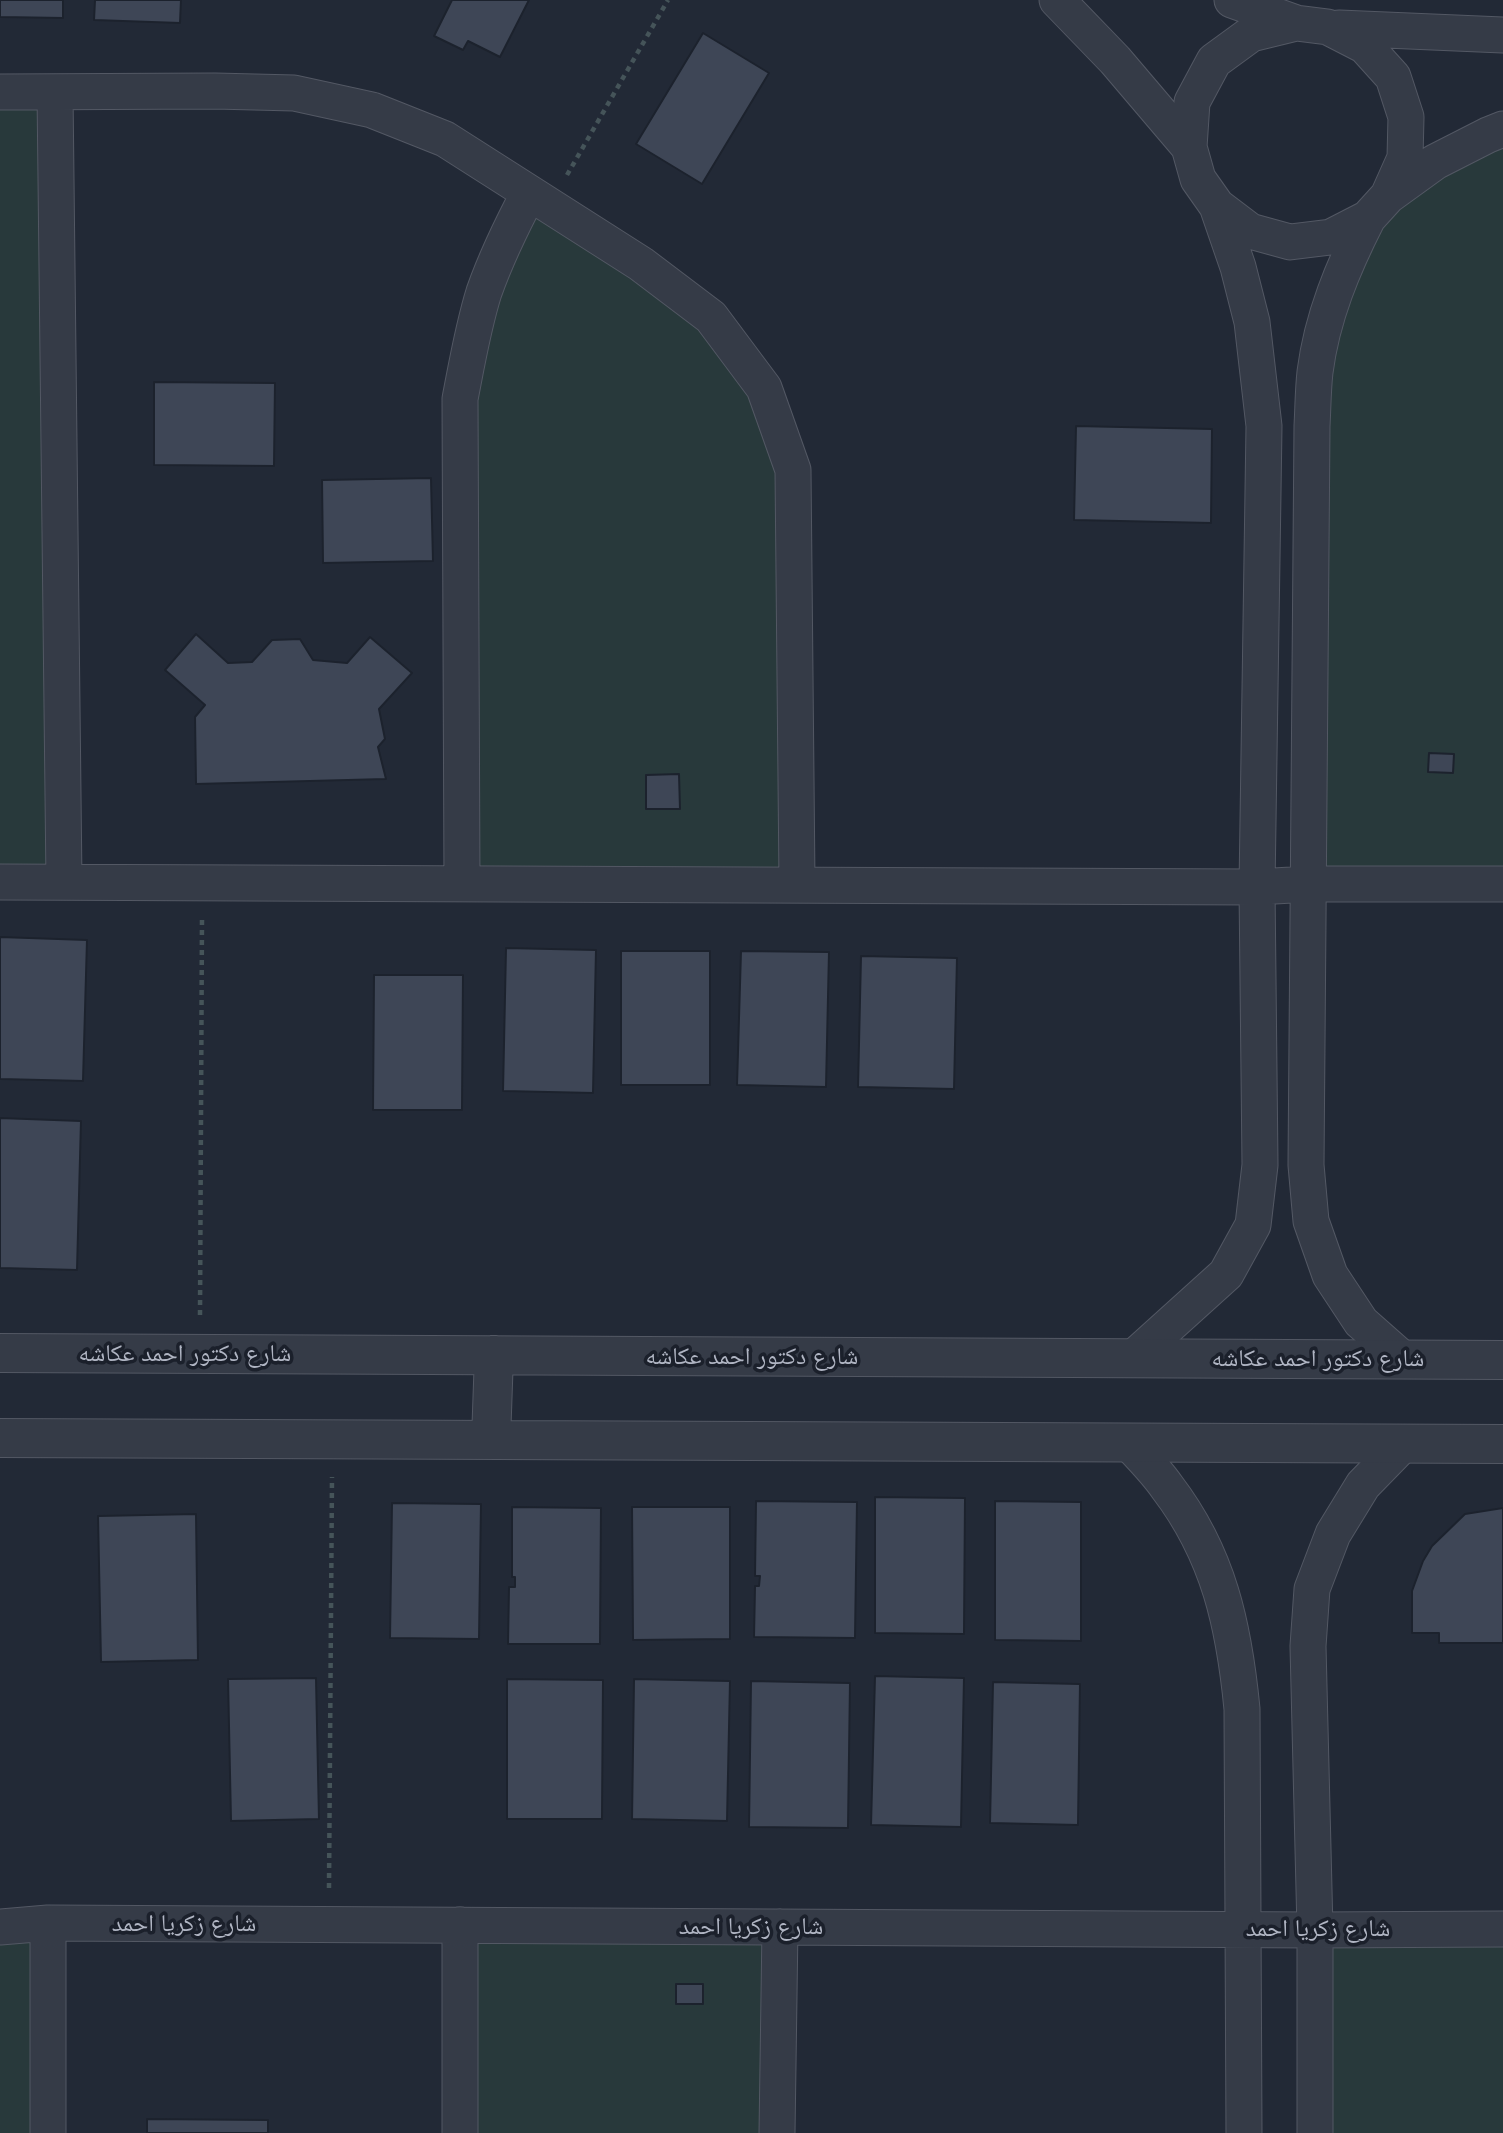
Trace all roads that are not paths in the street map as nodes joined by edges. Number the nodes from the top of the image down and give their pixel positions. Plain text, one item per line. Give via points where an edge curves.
1 (1056, 0) edge
2 (1232, 0) edge
3 (1312, 25) junction
4 (1503, 35) edge
5 (0, 92) edge
6 (55, 92) junction
7 (1503, 129) edge
8 (1189, 148) junction
9 (539, 200) junction
10 (1217, 206) junction
11 (1378, 207) junction
12 (0, 882) edge
13 (64, 882) junction
14 (462, 883) junction
15 (797, 883) junction
16 (1309, 884) junction
17 (1503, 884) edge
18 (1257, 887) junction
19 (0, 1353) edge
20 (494, 1355) junction
21 (1133, 1359) junction
22 (1404, 1360) junction
23 (1503, 1360) edge
24 (0, 1438) edge
25 (491, 1440) junction
26 (1128, 1442) junction
27 (1403, 1444) junction
28 (1503, 1444) edge
29 (48, 1923) junction
30 (460, 1925) junction
31 (0, 1927) edge
32 (780, 1927) junction
33 (1244, 1928) junction
34 (1503, 1928) edge
35 (1315, 1930) junction
36 (48, 2133) edge
37 (460, 2133) edge
38 (777, 2133) edge
39 (1244, 2133) edge
40 (1315, 2133) edge

1 - 8 street via 1115,60
2 - 3 street
3 - 4 street
3 - 8 street via 1251,34 1214,61 1192,102
3 - 11 street via 1365,46 1393,77 1406,117 1405,158
5 - 6 street
6 - 9 street via 294,93 346,104 445,139
6 - 13 street
7 - 11 street via 1435,162
8 - 10 street via 1198,179
9 - 14 street via 504,242 484,292 460,399
9 - 15 street via 641,264 711,317 764,388 793,470
10 - 11 street via 1250,231 1290,242 1331,237
10 - 18 street via 1252,322 1264,426
11 - 16 street via 1343,267 1325,318 1315,372
12 - 13 street
13 - 14 street
14 - 15 street
15 - 18 street
16 - 17 street
16 - 18 street
16 - 22 street via 1306,1165 1311,1221 1330,1275 1361,1322
18 - 21 street via 1260,1165 1253,1225 1226,1274
19 - 20 street, شارع دكتور احمد عكاشه
20 - 21 street, شارع دكتور احمد عكاشه
20 - 25 street
21 - 22 street, شارع دكتور احمد عكاشه
22 - 23 street, شارع دكتور احمد عكاشه
24 - 25 street
25 - 26 street
26 - 27 street
26 - 33 street via 1168,1487 1199,1537 1222,1592 1236,1650 1242,1709
27 - 28 street
27 - 35 street via 1363,1485 1332,1534 1312,1589 1308,1646
29 - 30 street, شارع زكريا احمد
29 - 31 street, شارع زكريا احمد
29 - 36 street
30 - 32 street, شارع زكريا احمد
30 - 37 street
32 - 33 street, شارع زكريا احمد
32 - 38 street
33 - 35 street, شارع زكريا احمد
33 - 39 street
34 - 35 street, شارع زكريا احمد
35 - 40 street

